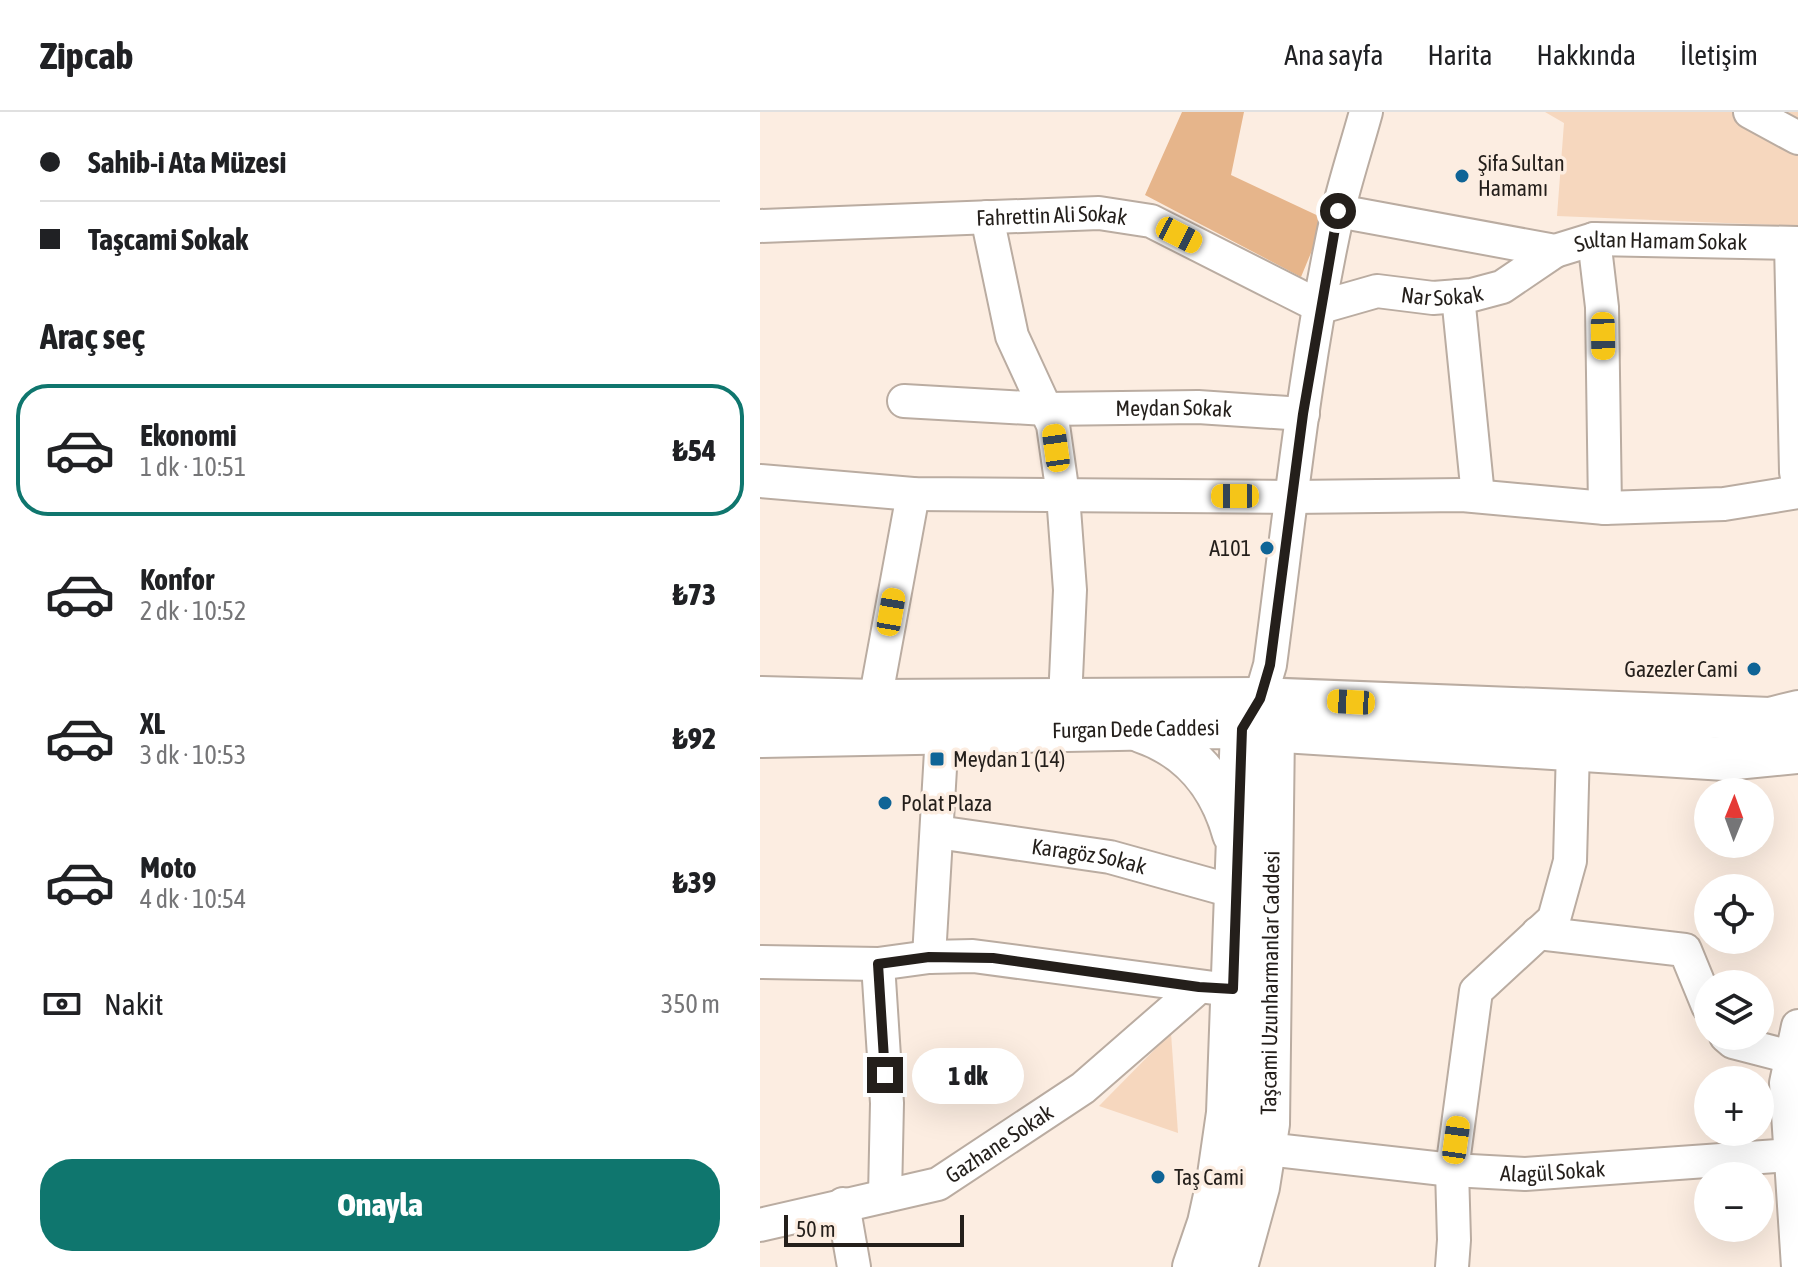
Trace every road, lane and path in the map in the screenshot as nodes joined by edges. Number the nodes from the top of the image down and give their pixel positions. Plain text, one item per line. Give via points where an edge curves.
1 (1366, 112) edge
2 (1750, 112) edge
3 (1798, 138) edge
4 (1338, 211) junction
5 (987, 217) junction
6 (760, 226) edge
7 (1594, 239) junction
8 (1795, 243) edge
9 (1555, 251) junction
10 (1458, 296) junction
11 (1321, 307) junction
12 (904, 401) dead end
13 (1046, 409) junction
14 (1303, 414) junction
15 (760, 481) edge
16 (1798, 483) edge
17 (1798, 492) edge
18 (913, 494) junction
19 (1063, 495) junction
20 (1478, 496) junction
21 (1292, 497) junction
22 (1605, 508) junction
23 (760, 698) edge
24 (1065, 700) junction
25 (875, 701) junction
26 (1798, 712) edge
27 (1259, 719) junction
28 (1137, 729) junction
29 (942, 734) junction
30 (760, 736) edge
31 (1573, 748) junction
32 (1798, 752) edge
33 (937, 832) junction
34 (1238, 848) junction
35 (1236, 892) junction
36 (1538, 933) junction
37 (929, 957) junction
38 (760, 962) edge
39 (878, 964) junction
40 (1694, 972) edge
41 (1216, 988) junction
42 (1798, 1026) edge
43 (1764, 1050) edge
44 (1791, 1057) junction
45 (1266, 1149) junction
46 (1790, 1155) junction
47 (1452, 1170) junction
48 (885, 1196) junction
49 (843, 1204) junction
50 (760, 1225) edge
51 (854, 1267) edge
52 (1194, 1267) edge
53 (1236, 1267) edge
54 (1452, 1267) edge
55 (1798, 1267) edge

1 - 4 street, Taşcami Uzunharmanlar Caddesi
2 - 3 street
4 - 9 street, Sultan Hamam Sokak
4 - 11 street, Taşcami Uzunharmanlar Caddesi
5 - 6 street, Fahrettin Ali Sokak
5 - 11 street, Fahrettin Ali Sokak via 1099,213 1151,221
5 - 13 street via 1012,336
7 - 8 street, Sultan Hamam Sokak
7 - 9 street, Sultan Hamam Sokak
7 - 22 street via 1602,307
8 - 16 street
9 - 10 street, Nar Sokak via 1502,287
10 - 11 street, Nar Sokak via 1377,291
10 - 20 street
11 - 14 street, Taşcami Uzunharmanlar Caddesi
12 - 13 street, Meydan Sokak
13 - 14 street, Meydan Sokak via 1198,407
13 - 19 street
14 - 21 street, Taşcami Uzunharmanlar Caddesi
15 - 18 street
17 - 22 street via 1724,504
18 - 19 street
18 - 25 street
19 - 21 street
19 - 24 street via 1070,590
20 - 21 street
20 - 22 street
21 - 27 street, Taşcami Uzunharmanlar Caddesi
23 - 25 main road, Furgan Dede Caddesi
24 - 25 main road, Furgan Dede Caddesi
24 - 27 main road, Furgan Dede Caddesi
26 - 27 main road, Furgan Dede Caddesi via 1770,719
27 - 28 main road, Furgan Dede Caddesi
27 - 31 main road, Furgan Dede Caddesi
27 - 34 main road, Taşcami Uzunharmanlar Caddesi
27 - 45 main road, Taşcami Uzunharmanlar Caddesi
28 - 29 main road, Furgan Dede Caddesi
28 - 34 main road via 1174,745 1201,769 1225,805
29 - 30 main road, Furgan Dede Caddesi
29 - 33 street
31 - 32 main road, Furgan Dede Caddesi via 1725,759
31 - 36 street via 1570,861 1554,919
33 - 35 street, Karagöz Sokak via 1110,857
33 - 37 street
34 - 35 main road, Taşcami Uzunharmanlar Caddesi
35 - 41 main road, Taşcami Uzunharmanlar Caddesi
36 - 40 street via 1685,950
36 - 47 street via 1476,991
37 - 39 street
37 - 41 street via 1016,960
38 - 39 street
39 - 48 street via 887,1103
41 - 48 street, Gazhane Sokak via 1057,1107 938,1184
41 - 52 main road, Taşcami Uzunharmanlar Caddesi via 1225,1142
42 - 44 street
43 - 44 street
44 - 46 street via 1786,1083
45 - 47 street, Alagül Sokak
45 - 53 main road, Taşcami Uzunharmanlar Caddesi
46 - 47 street, Alagül Sokak via 1525,1174
46 - 55 street
47 - 54 street
48 - 49 street, Gazhane Sokak
49 - 50 street, Gazhane Sokak
49 - 51 street

